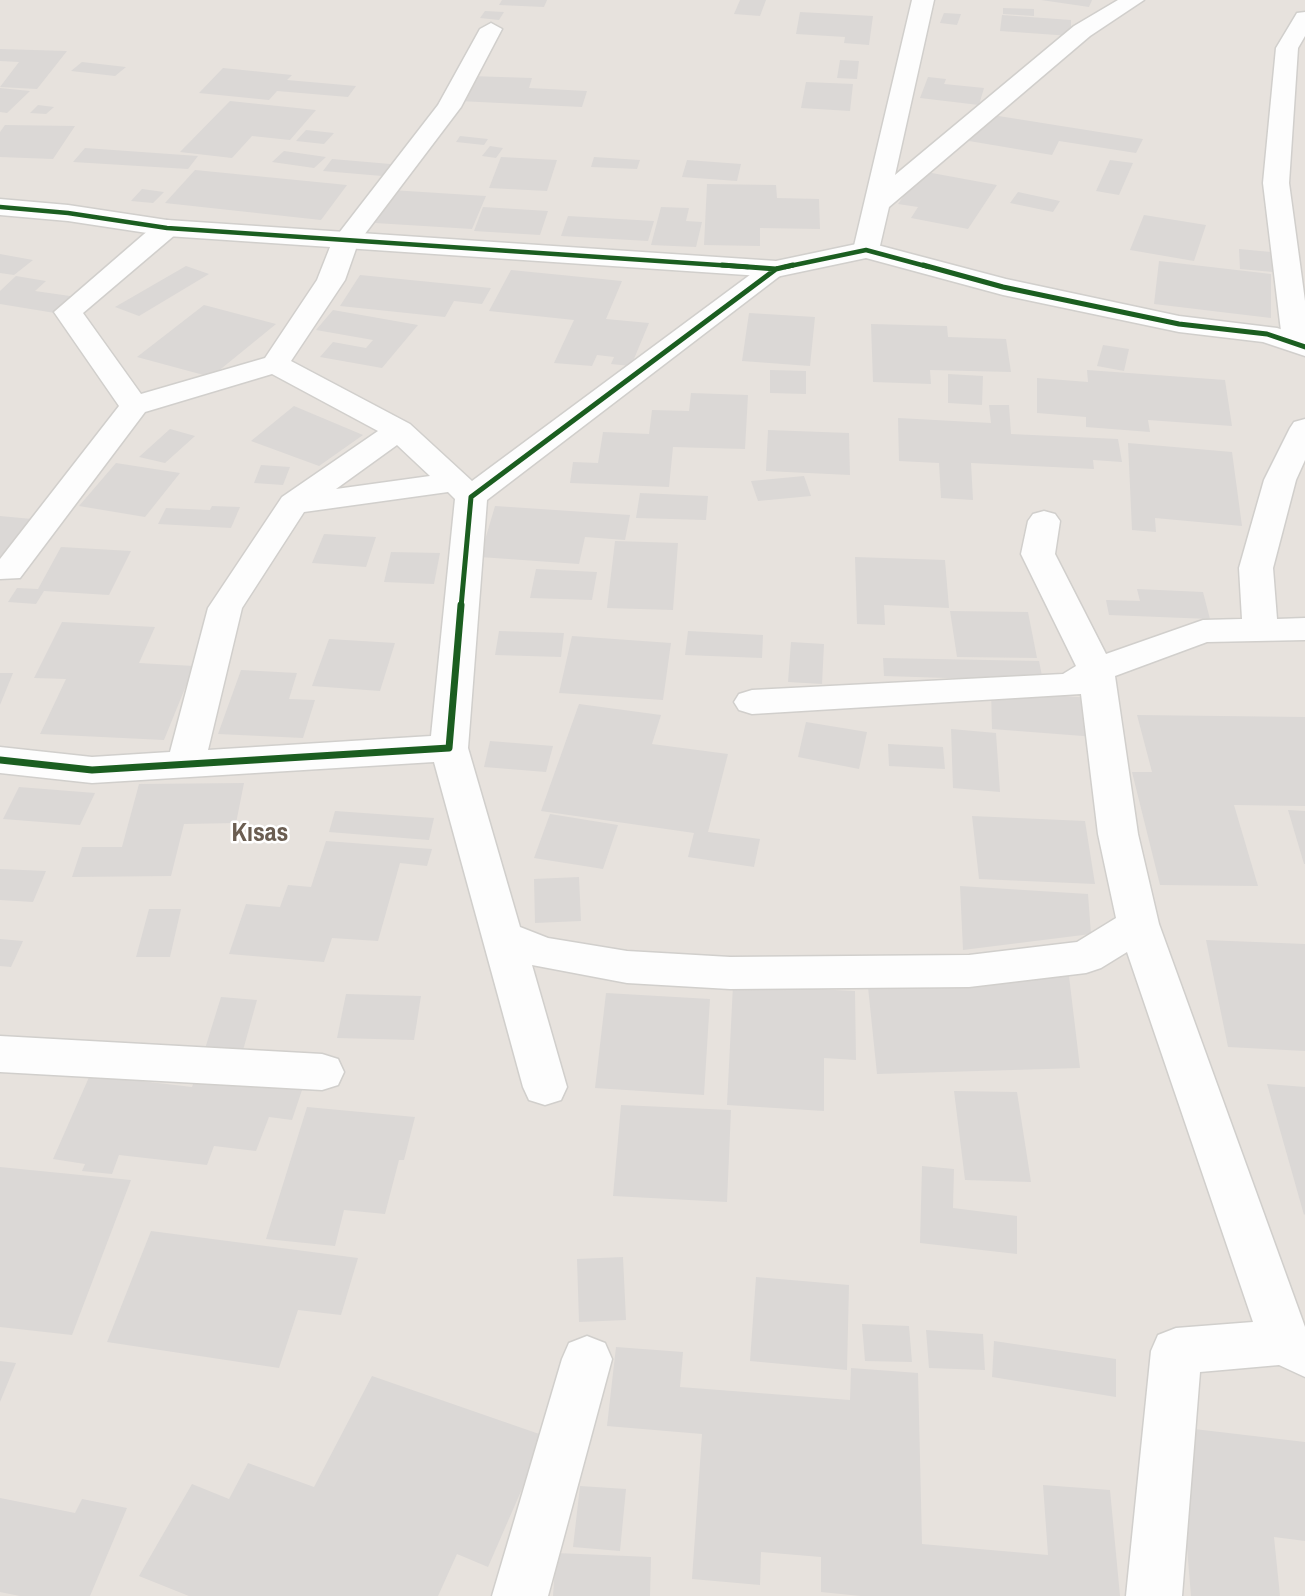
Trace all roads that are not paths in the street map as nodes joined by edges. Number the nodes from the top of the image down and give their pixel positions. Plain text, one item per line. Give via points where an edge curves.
1 (923, 0) edge
2 (1133, 0) edge
3 (1305, 18) edge
4 (491, 29) dead end
5 (0, 182) edge
6 (874, 206) junction
7 (0, 207) edge
8 (68, 213) junction
9 (167, 228) junction
10 (345, 242) junction
11 (866, 250) junction
12 (776, 269) junction
13 (1302, 336) edge
14 (275, 365) junction
15 (134, 406) junction
16 (1305, 429) edge
17 (399, 430) junction
18 (463, 489) junction
19 (293, 504) junction
20 (1044, 520) dead end
21 (8, 571) dead end
22 (1305, 629) edge
23 (1260, 630) junction
24 (1096, 670) junction
25 (752, 702) dead end
26 (450, 748) junction
27 (0, 760) edge
28 (186, 766) junction
29 (1138, 924) junction
30 (502, 937) junction
31 (0, 1054) edge
32 (321, 1072) dead end
33 (545, 1087) dead end
34 (1295, 1348) edge
35 (587, 1360) dead end
36 (520, 1596) edge
37 (1154, 1596) edge

1 - 6 street
2 - 6 street via 1083,31
3 - 13 street via 1287,48 1276,183
4 - 10 street via 449,107
5 - 8 street
6 - 11 street
7 - 8 street
8 - 9 street
9 - 10 street
9 - 15 street via 68,312
10 - 12 street
10 - 14 street via 331,281
11 - 12 street
11 - 13 street via 1003,288 1179,324
12 - 18 street
14 - 15 street
14 - 17 street
15 - 21 street
16 - 23 street via 1280,480 1256,568
17 - 18 street
17 - 19 street
18 - 19 street
18 - 26 street
19 - 28 street via 225,608
20 - 24 street via 1038,554
22 - 23 street
23 - 24 street via 1203,631
24 - 25 street via 1070,685
24 - 29 street via 1118,834
26 - 28 street
26 - 30 street
27 - 28 street via 92,770
29 - 30 street via 1086,957 969,971 730,973 627,967 543,953
29 - 34 street
30 - 33 street
31 - 32 street
34 - 37 street via 1176,1351
35 - 36 street

